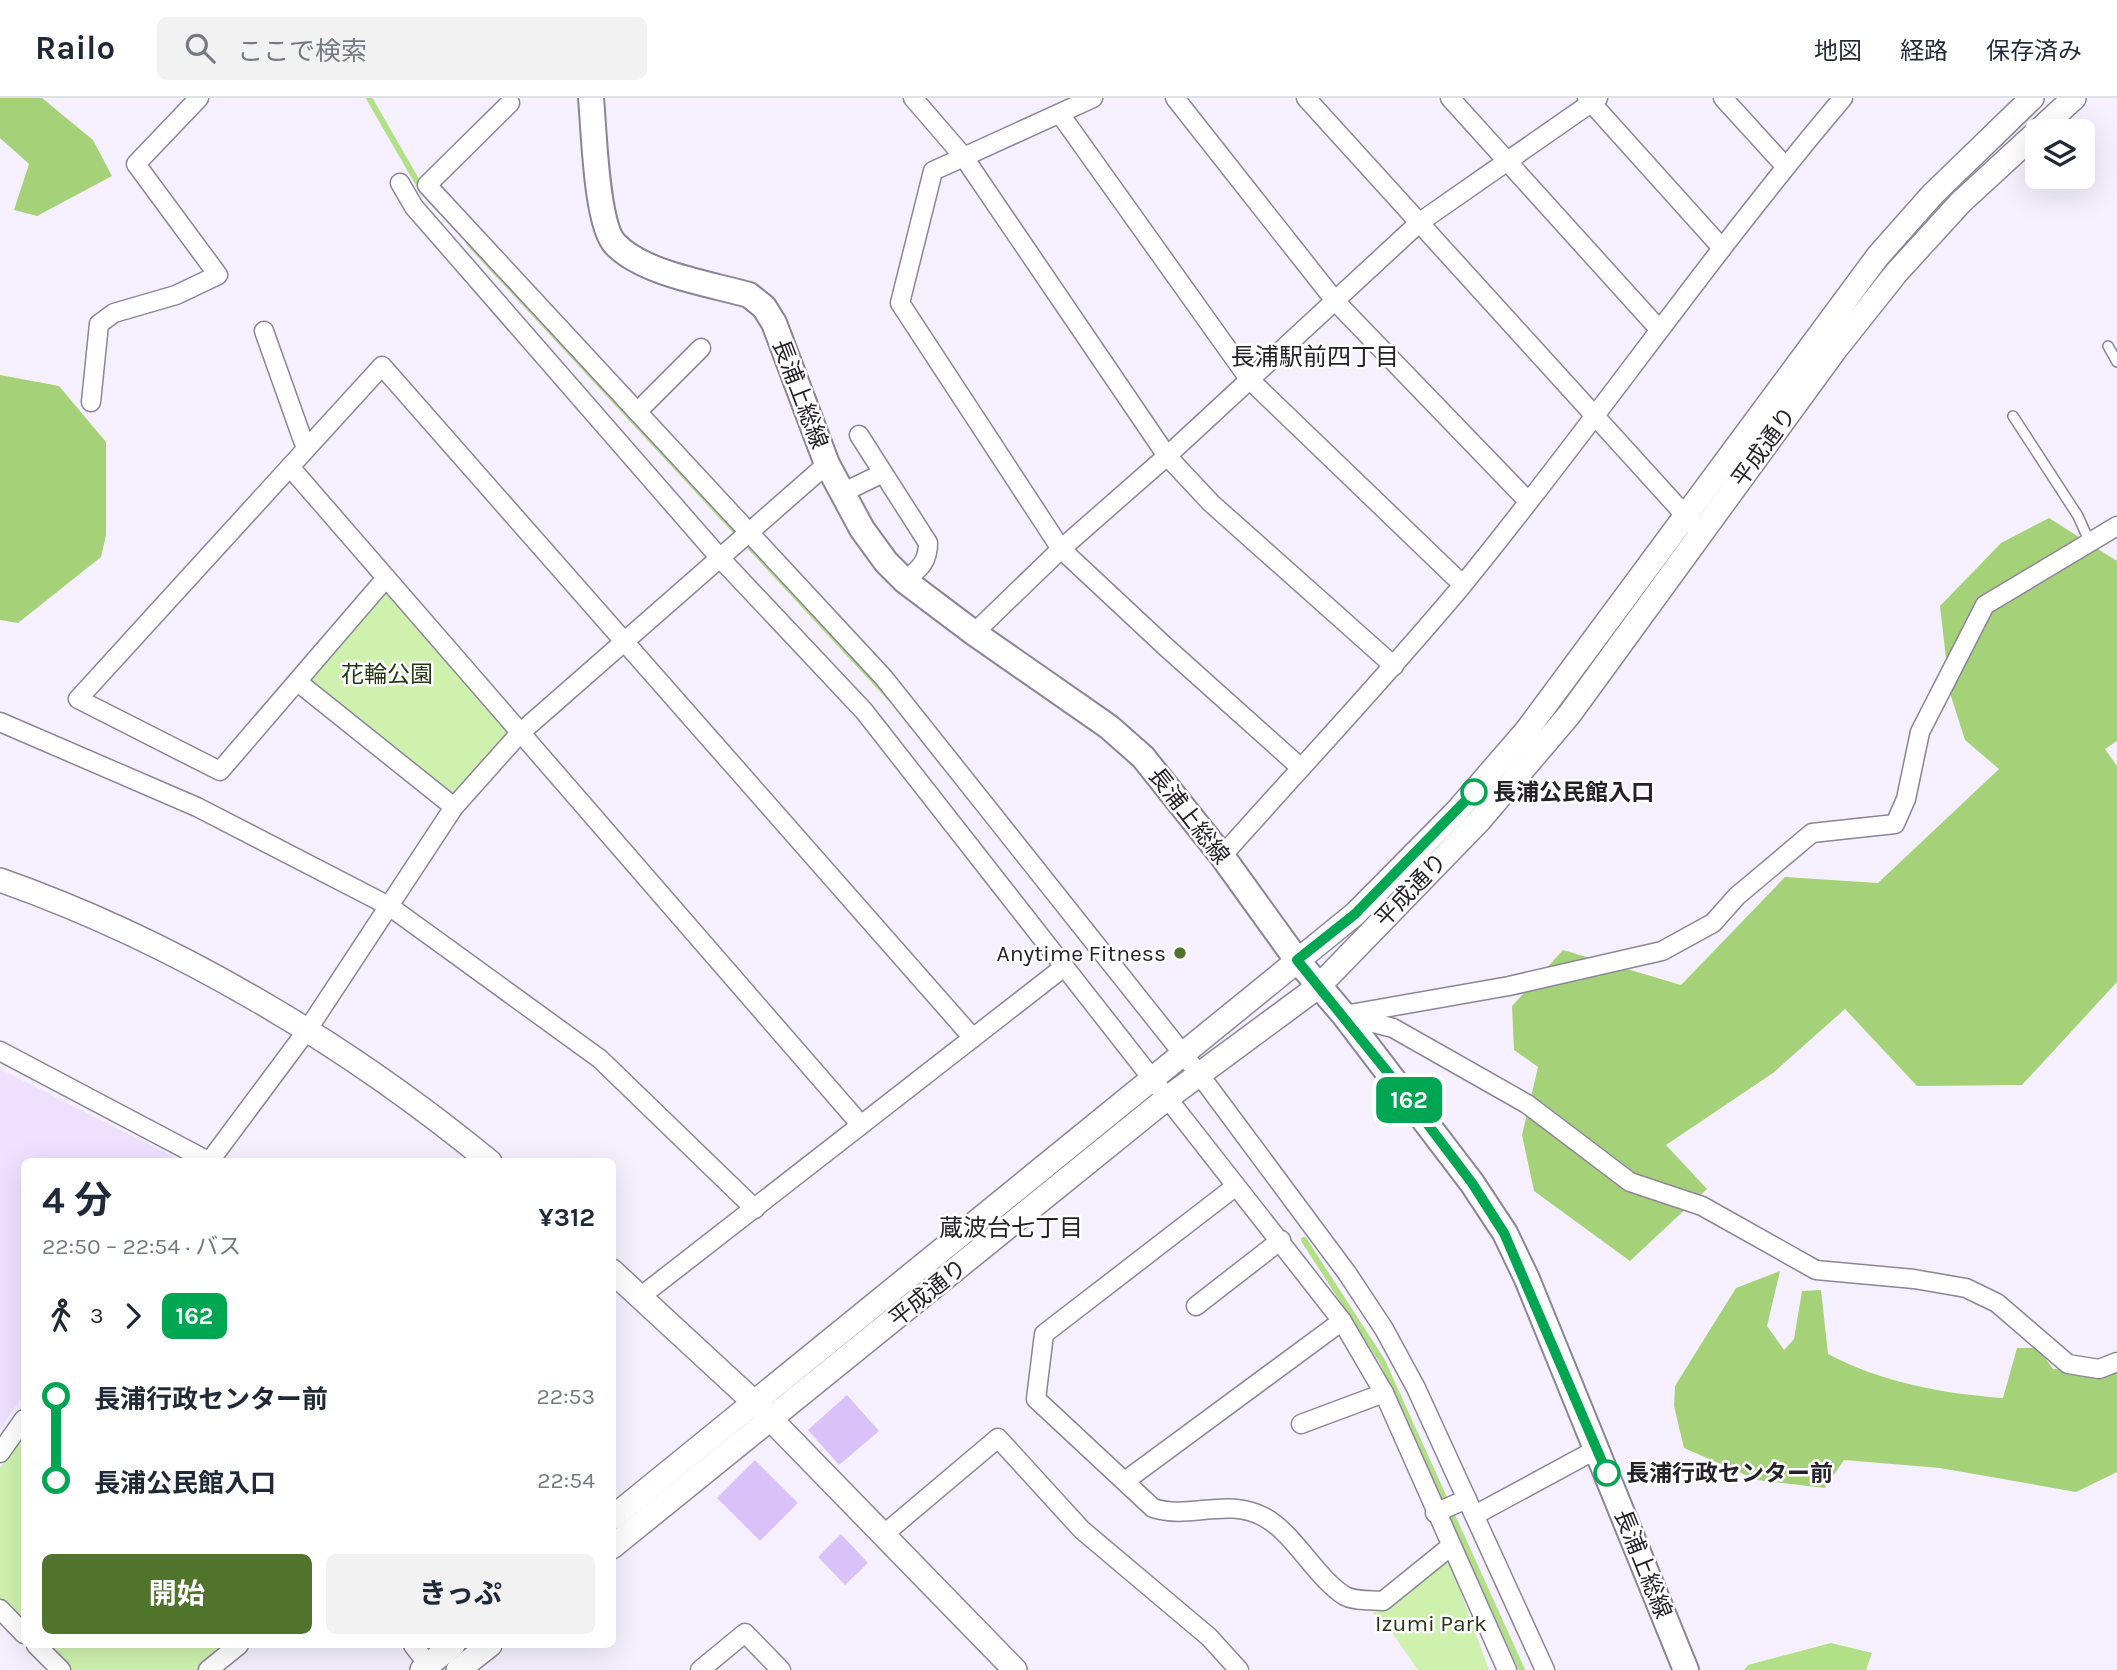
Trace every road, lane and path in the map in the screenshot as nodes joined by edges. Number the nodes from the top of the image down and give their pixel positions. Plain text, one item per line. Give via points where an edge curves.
1 (199, 98) edge
2 (591, 98) edge
3 (913, 98) edge
4 (1093, 98) edge
5 (1175, 98) edge
6 (1306, 98) edge
7 (1450, 98) edge
8 (1723, 98) edge
9 (1843, 98) edge
10 (2032, 98) edge
11 (2074, 98) edge
12 (1592, 100) edge
13 (510, 103) dead end
14 (1060, 114) junction
15 (963, 156) junction
16 (1508, 163) junction
17 (1785, 166) junction
18 (400, 183) dead end
19 (1420, 222) junction
20 (1722, 248) junction
21 (1336, 302) junction
22 (1658, 328) junction
23 (264, 331) dead end
24 (2108, 345) dead end
25 (701, 348) dead end
26 (2117, 362) edge
27 (1249, 379) junction
28 (91, 402) dead end
29 (637, 411) junction
30 (1594, 413) junction
31 (2013, 416) dead end
32 (859, 435) dead end
33 (306, 449) junction
34 (1167, 456) junction
35 (827, 464) junction
36 (290, 467) junction
37 (883, 473) junction
38 (842, 493) junction
39 (1527, 500) junction
40 (1684, 517) junction
41 (2117, 526) edge
42 (1702, 532) junction
43 (748, 533) junction
44 (2091, 544) junction
45 (1061, 549) junction
46 (719, 557) junction
47 (386, 578) junction
48 (905, 581) junction
49 (1462, 584) junction
50 (974, 633) junction
51 (624, 640) junction
52 (1394, 666) junction
53 (299, 683) junction
54 (0, 722) edge
55 (520, 733) junction
56 (1301, 768) junction
57 (454, 807) junction
58 (1222, 856) junction
59 (0, 880) edge
60 (389, 906) junction
61 (1297, 960) junction
62 (1064, 967) junction
63 (1319, 986) junction
64 (1344, 1015) junction
65 (308, 1029) junction
66 (973, 1038) junction
67 (0, 1051) edge
68 (1183, 1055) junction
69 (1199, 1074) junction
70 (1159, 1090) junction
71 (861, 1125) junction
72 (201, 1158) edge
73 (212, 1158) edge
74 (485, 1158) edge
75 (1236, 1186) junction
76 (755, 1209) junction
77 (1281, 1240) junction
78 (616, 1274) edge
79 (640, 1297) junction
80 (1196, 1306) dead end
81 (1342, 1321) junction
82 (2117, 1362) edge
83 (1384, 1393) junction
84 (764, 1412) junction
85 (21, 1423) edge
86 (1301, 1424) dead end
87 (1597, 1449) junction
88 (0, 1453) edge
89 (1125, 1481) junction
90 (1467, 1499) junction
91 (1435, 1513) junction
92 (616, 1515) edge
93 (1475, 1515) junction
94 (883, 1535) junction
95 (616, 1543) edge
96 (1451, 1546) junction
97 (0, 1609) edge
98 (21, 1631) edge
99 (39, 1648) edge
100 (235, 1648) edge
101 (415, 1648) edge
102 (450, 1648) edge
103 (485, 1648) edge
104 (427, 1668) edge
105 (61, 1670) edge
106 (208, 1670) edge
107 (458, 1670) edge
108 (699, 1670) edge
109 (781, 1670) edge
110 (1015, 1670) edge
111 (1239, 1670) edge
112 (1507, 1670) edge
113 (1545, 1670) edge
114 (1686, 1670) edge

1 - 28 street via 136,164 218,275 176,295 114,313 99,324
2 - 35 main road, 長浦上総線 via 603,220 614,243 633,259 750,295 764,307
3 - 15 street
4 - 14 street
5 - 21 street
6 - 19 street
7 - 16 street
8 - 17 street
9 - 17 street
10 - 40 street, 平成通り via 1933,194 1878,256
11 - 42 street, 平成通り via 1961,202 1897,272
12 - 16 street
12 - 20 street
13 - 29 street via 427,186
14 - 15 street
14 - 27 street
15 - 34 street
15 - 45 street via 933,171 900,303
16 - 19 street
16 - 22 street
17 - 20 street
18 - 46 street via 414,206
19 - 21 street
19 - 30 street
20 - 22 street
21 - 27 street
21 - 39 street
22 - 30 street
23 - 33 street
24 - 26 lane
25 - 29 street
27 - 34 street
27 - 49 street
29 - 43 street
30 - 39 street
30 - 40 street
31 - 44 lane
32 - 37 street
33 - 36 street
33 - 51 street via 383,366
34 - 45 street
34 - 52 street via 1211,503
35 - 38 main road, 長浦上総線
35 - 43 street
36 - 47 street
36 - 53 street via 78,699 220,771
37 - 38 street
37 - 48 street via 928,542 924,564
38 - 48 main road, 長浦上総線 via 886,562
39 - 49 street
40 - 42 street
40 - 61 street, 平成通り via 1566,681 1457,811 1355,914
41 - 44 street
42 - 63 street, 平成通り via 1569,715 1479,821
43 - 46 street
43 - 68 street via 884,678
44 - 64 street via 1986,605 1920,732 1906,799 1895,824 1812,833 1737,896 1713,923 1662,951 1509,986
45 - 50 street
45 - 56 street
46 - 51 street
46 - 62 street via 864,712
47 - 53 street
47 - 55 street
48 - 50 main road, 長浦上総線
49 - 52 street
50 - 58 main road, 長浦上総線 via 1109,727 1143,757
51 - 55 street
51 - 66 street
52 - 56 street
53 - 57 street
54 - 60 street via 197,807
55 - 57 street
55 - 71 street
56 - 58 street
57 - 60 street
58 - 61 main road, 長浦上総線
59 - 65 street via 200,968
60 - 65 street
60 - 76 street via 600,1059
61 - 63 main road, 長浦上総線
61 - 68 street, 平成通り
62 - 66 street
62 - 70 street
63 - 64 main road, 長浦上総線
63 - 69 street, 平成通り
64 - 82 street via 1393,1028 1527,1104 1630,1182 1702,1206 1816,1270 1966,1288 1997,1303 2068,1364 2099,1369
64 - 87 main road, 長浦上総線 via 1472,1183 1504,1233
65 - 73 street
65 - 74 street
66 - 71 street
67 - 72 street
68 - 69 street
68 - 70 street, 平成通り
69 - 70 street, 平成通り
69 - 90 street via 1384,1329
70 - 75 street
70 - 84 street, 平成通り
71 - 76 street
75 - 77 street
75 - 89 street via 1044,1335 1036,1399
76 - 79 street
77 - 80 street
77 - 81 street
78 - 79 street
79 - 84 street
81 - 83 street
81 - 89 street
83 - 86 street
83 - 91 street
84 - 92 street, 平成通り
84 - 94 street
84 - 95 street, 平成通り
85 - 88 street
87 - 93 street
87 - 114 main road, 長浦上総線
89 - 96 street via 1153,1508 1164,1512 1222,1507 1266,1518 1346,1597 1383,1601
90 - 91 street
90 - 93 street
91 - 96 street
93 - 113 street
94 - 110 street
94 - 111 street via 998,1438 1082,1530 1209,1637
96 - 112 street
97 - 98 street
99 - 105 street
100 - 106 street
101 - 104 street
102 - 104 street
103 - 107 street
108 - 109 street via 745,1633

